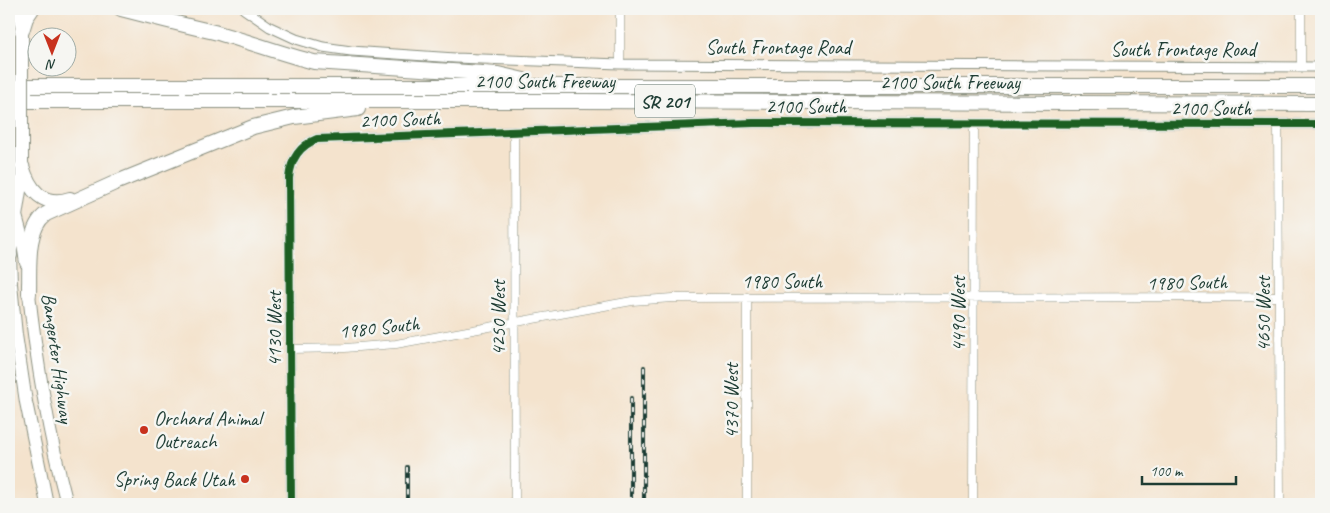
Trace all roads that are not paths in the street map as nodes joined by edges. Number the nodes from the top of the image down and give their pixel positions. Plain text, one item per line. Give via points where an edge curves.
1 (19, 9) edge
2 (32, 9) edge
3 (121, 9) edge
4 (130, 9) edge
5 (244, 9) edge
6 (620, 9) edge
7 (1301, 9) edge
8 (178, 25) junction
9 (22, 31) junction
10 (620, 64) junction
11 (1301, 66) junction
12 (1321, 66) edge
13 (9, 86) edge
14 (552, 86) junction
15 (1321, 86) edge
16 (9, 101) edge
17 (580, 101) junction
18 (1321, 104) edge
19 (974, 124) junction
20 (1278, 124) junction
21 (1321, 124) edge
22 (514, 131) junction
23 (296, 154) joint
24 (22, 166) junction
25 (117, 182) junction
26 (9, 189) edge
27 (16, 216) junction
28 (10, 251) edge
29 (29, 294) junction
30 (747, 297) junction
31 (1279, 297) junction
32 (974, 298) junction
33 (514, 322) junction
34 (290, 349) junction
35 (47, 504) edge
36 (67, 504) edge
37 (291, 504) edge
38 (515, 504) edge
39 (747, 504) edge
40 (973, 504) edge
41 (1280, 504) edge

1 - 9 highway, Bangerter Highway
2 - 9 highway
3 - 8 highway
4 - 8 highway
5 - 10 street, South Frontage Road via 270,27 296,39 351,51
6 - 10 street
7 - 11 street
8 - 14 highway via 215,32 314,62 498,74
9 - 24 highway, Bangerter Highway, bridge
10 - 11 street, South Frontage Road
11 - 12 street, South Frontage Road
13 - 14 highway, 2100 South Freeway / SR 201
14 - 15 highway, 2100 South Freeway / SR 201
16 - 17 highway, 2100 South Freeway / SR 201
17 - 18 highway, 2100 South Freeway / SR 201
17 - 25 highway via 394,106 294,117 253,128
19 - 20 street, 2100 South
19 - 22 street, 2100 South via 745,123
19 - 32 street, 4490 West
20 - 21 street, 2100 South
20 - 31 street, 4650 West
22 - 23 street, 2100 South via 317,139
22 - 33 street, 4250 West
23 - 34 street, 4130 West via 289,178
24 - 25 highway via 32,189 55,201 67,200
24 - 27 highway, Bangerter Highway
25 - 29 highway via 38,220 32,236
26 - 27 highway, Bangerter Highway
27 - 28 highway, Bangerter Highway
27 - 29 highway, Bangerter Highway
28 - 35 highway, Bangerter Highway via 21,368
29 - 36 highway, Bangerter Highway via 45,407
30 - 32 street, 1980 South
30 - 33 street, 1980 South via 632,301
30 - 39 street, 4370 West
31 - 32 street, 1980 South
31 - 41 street, 4650 West
32 - 40 street, 4490 West
33 - 34 street, 1980 South via 396,344
33 - 38 street, 4250 West
34 - 37 street, 4130 West

